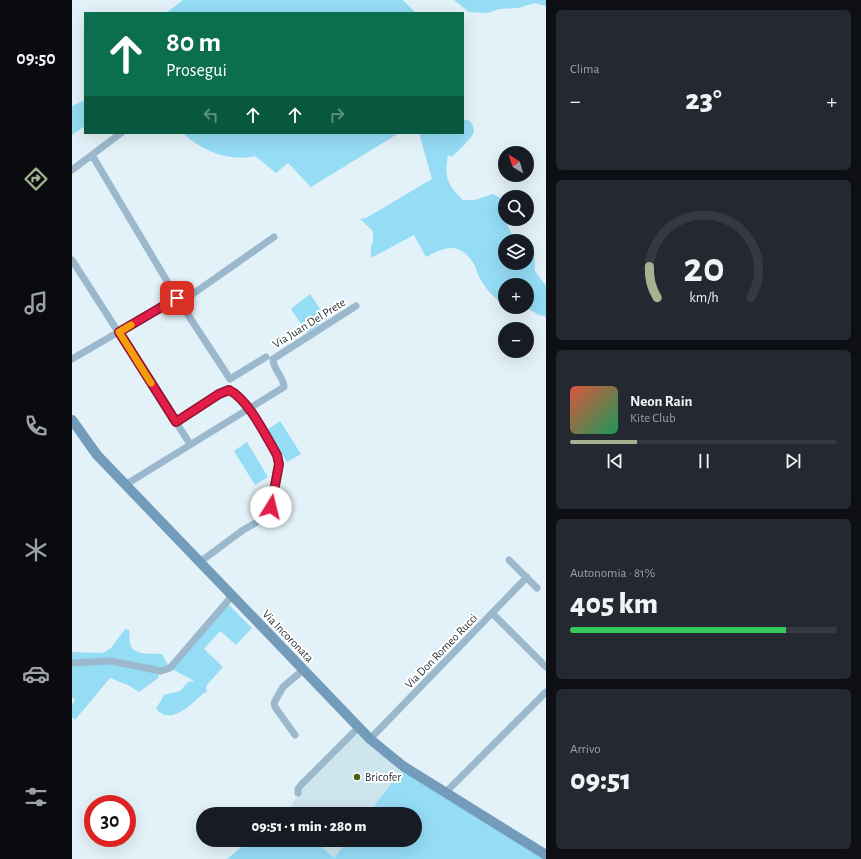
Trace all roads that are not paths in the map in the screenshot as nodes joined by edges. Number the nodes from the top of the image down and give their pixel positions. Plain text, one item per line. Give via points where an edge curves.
1 (120, 134) edge
2 (92, 156) junction
3 (72, 170) edge
4 (274, 236) dead end
5 (72, 260) edge
6 (178, 300) junction
7 (356, 306) dead end
8 (119, 332) junction
9 (266, 357) dead end
10 (72, 359) edge
11 (249, 410) junction
12 (72, 420) edge
13 (176, 422) junction
14 (190, 444) junction
15 (125, 485) junction
16 (509, 560) dead end
17 (200, 562) junction
18 (527, 578) junction
19 (537, 588) dead end
20 (232, 596) junction
21 (493, 614) junction
22 (72, 663) edge
23 (546, 667) edge
24 (303, 670) junction
25 (546, 692) edge
26 (358, 728) junction
27 (295, 735) dead end
28 (370, 739) junction
29 (446, 792) junction
30 (298, 793) dead end
31 (546, 855) edge

1 - 2 street
2 - 3 street
2 - 6 street
4 - 6 street
5 - 8 street
6 - 8 street
6 - 9 street via 230,379
7 - 11 street, Via Juan Del Prete via 273,359 284,387
8 - 10 street
8 - 13 street
11 - 13 street via 237,394 229,390
11 - 14 street, Via Juan Del Prete
11 - 17 street via 277,455 279,464 270,513 242,530
12 - 15 main road, Via Incoronata via 97,455
13 - 14 street
14 - 15 street, Via Juan Del Prete
15 - 17 main road, Via Incoronata
16 - 18 street
17 - 20 main road, Via Incoronata
18 - 19 street
18 - 21 street, Via Don Romeo Rucci
20 - 22 street via 170,668 161,671 111,660
20 - 24 main road, Via Incoronata
21 - 23 street
21 - 28 street, Via Don Romeo Rucci
24 - 26 main road, Via Incoronata
24 - 27 street via 283,687 274,703
25 - 29 street
26 - 28 main road, Via Incoronata
26 - 30 street via 301,785
28 - 29 main road, Via Incoronata via 403,766
29 - 31 main road, Via Incoronata

